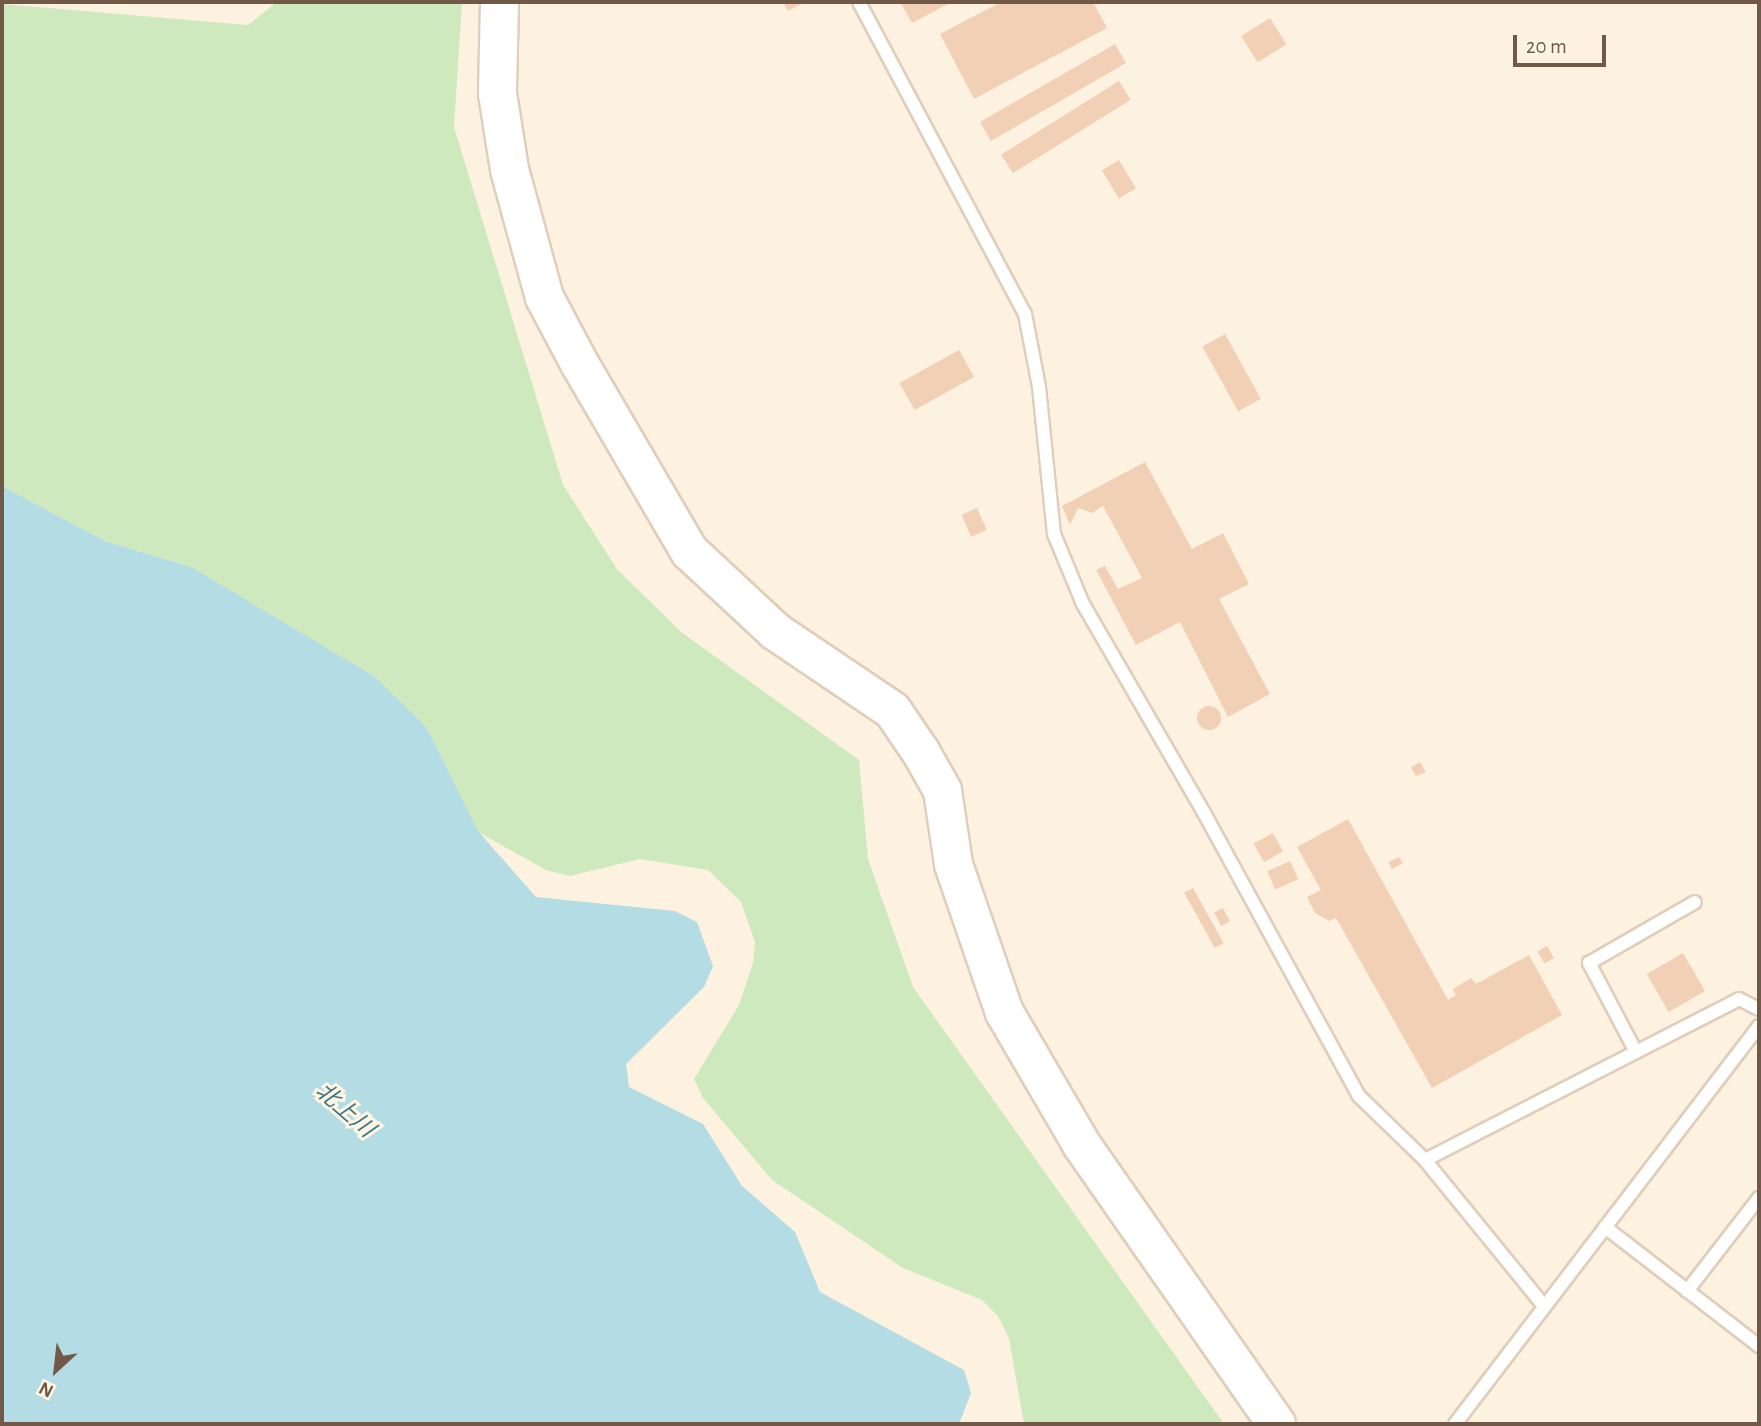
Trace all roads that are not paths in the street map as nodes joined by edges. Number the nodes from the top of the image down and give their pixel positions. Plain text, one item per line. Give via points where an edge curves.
1 (499, 2) edge
2 (859, 2) edge
3 (1695, 902) dead end
4 (1759, 1009) edge
5 (1759, 1026) edge
6 (1636, 1052) junction
7 (1425, 1160) junction
8 (1759, 1198) edge
9 (1605, 1227) junction
10 (1687, 1291) junction
11 (1544, 1306) junction
12 (1759, 1346) edge
13 (1276, 1424) edge
14 (1455, 1424) edge

1 - 13 street via 498,93 509,169 544,297 650,493 689,551 775,631 892,710 913,741 942,790 953,864 1004,1012 1081,1144
2 - 7 lane via 1025,314 1039,387 1054,534 1083,604 1360,1096
3 - 6 lane via 1589,963
4 - 6 lane via 1739,999
5 - 9 lane
6 - 7 lane
7 - 11 lane
8 - 10 lane
9 - 10 lane
9 - 11 lane
10 - 12 lane
11 - 14 lane

